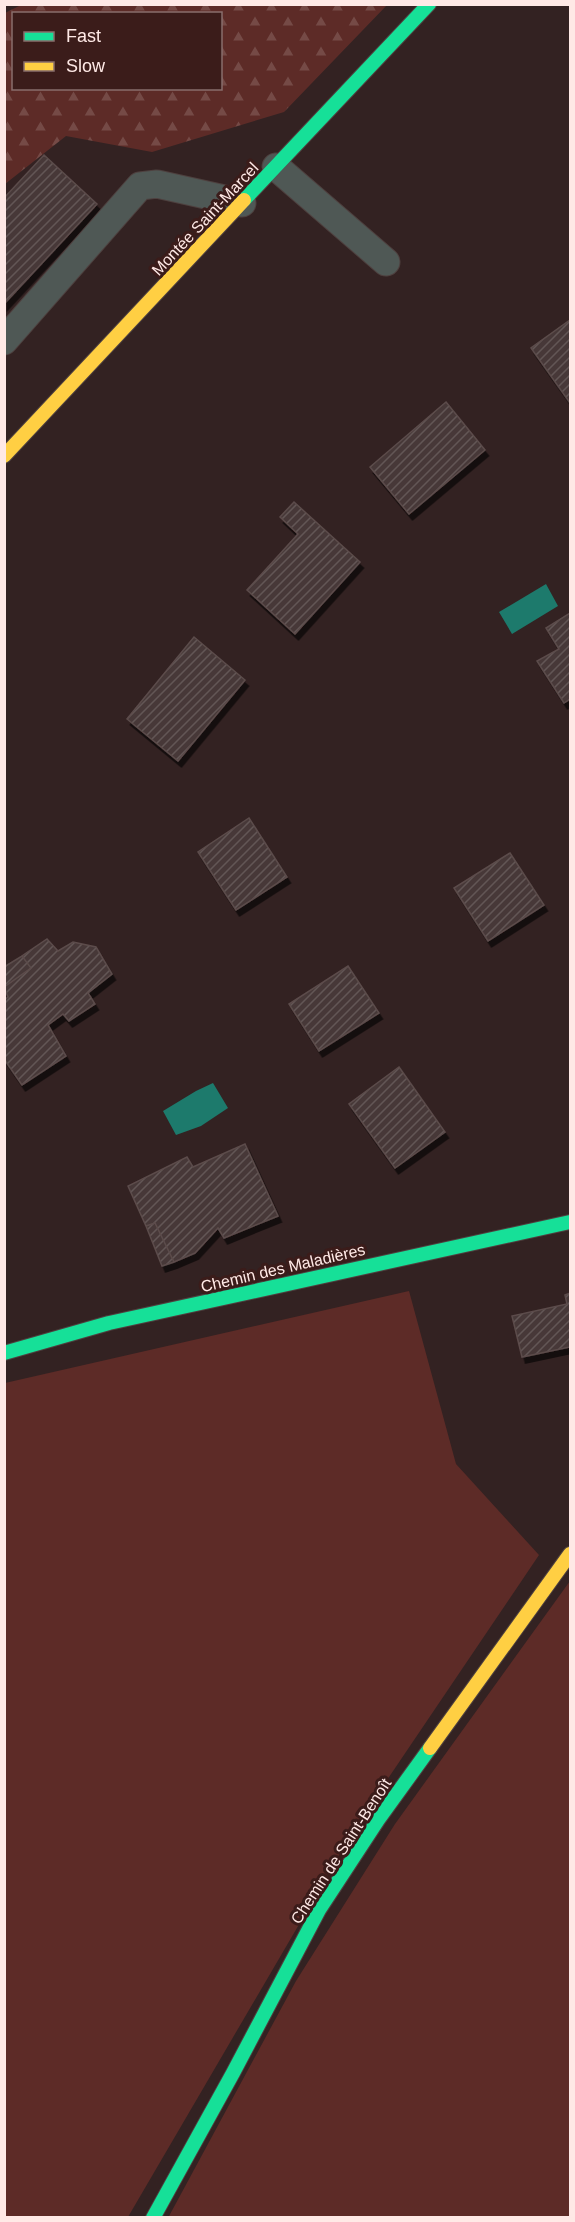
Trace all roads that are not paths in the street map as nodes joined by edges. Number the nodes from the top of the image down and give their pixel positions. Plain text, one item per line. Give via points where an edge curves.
1 (429, 4) edge
2 (276, 167) junction
3 (242, 203) junction
4 (386, 262) dead end
5 (4, 341) edge
6 (4, 456) edge
7 (570, 1222) edge
8 (4, 1353) edge
9 (570, 1554) edge
10 (153, 2217) edge

1 - 2 street, Montée Saint-Marcel
2 - 3 street, Montée Saint-Marcel
2 - 4 lane
3 - 5 lane via 156,184 140,186
3 - 6 street, Montée Saint-Marcel
7 - 8 street, Chemin des Maladières via 109,1323
9 - 10 street, Chemin de Saint-Benoît via 378,1820 319,1910

